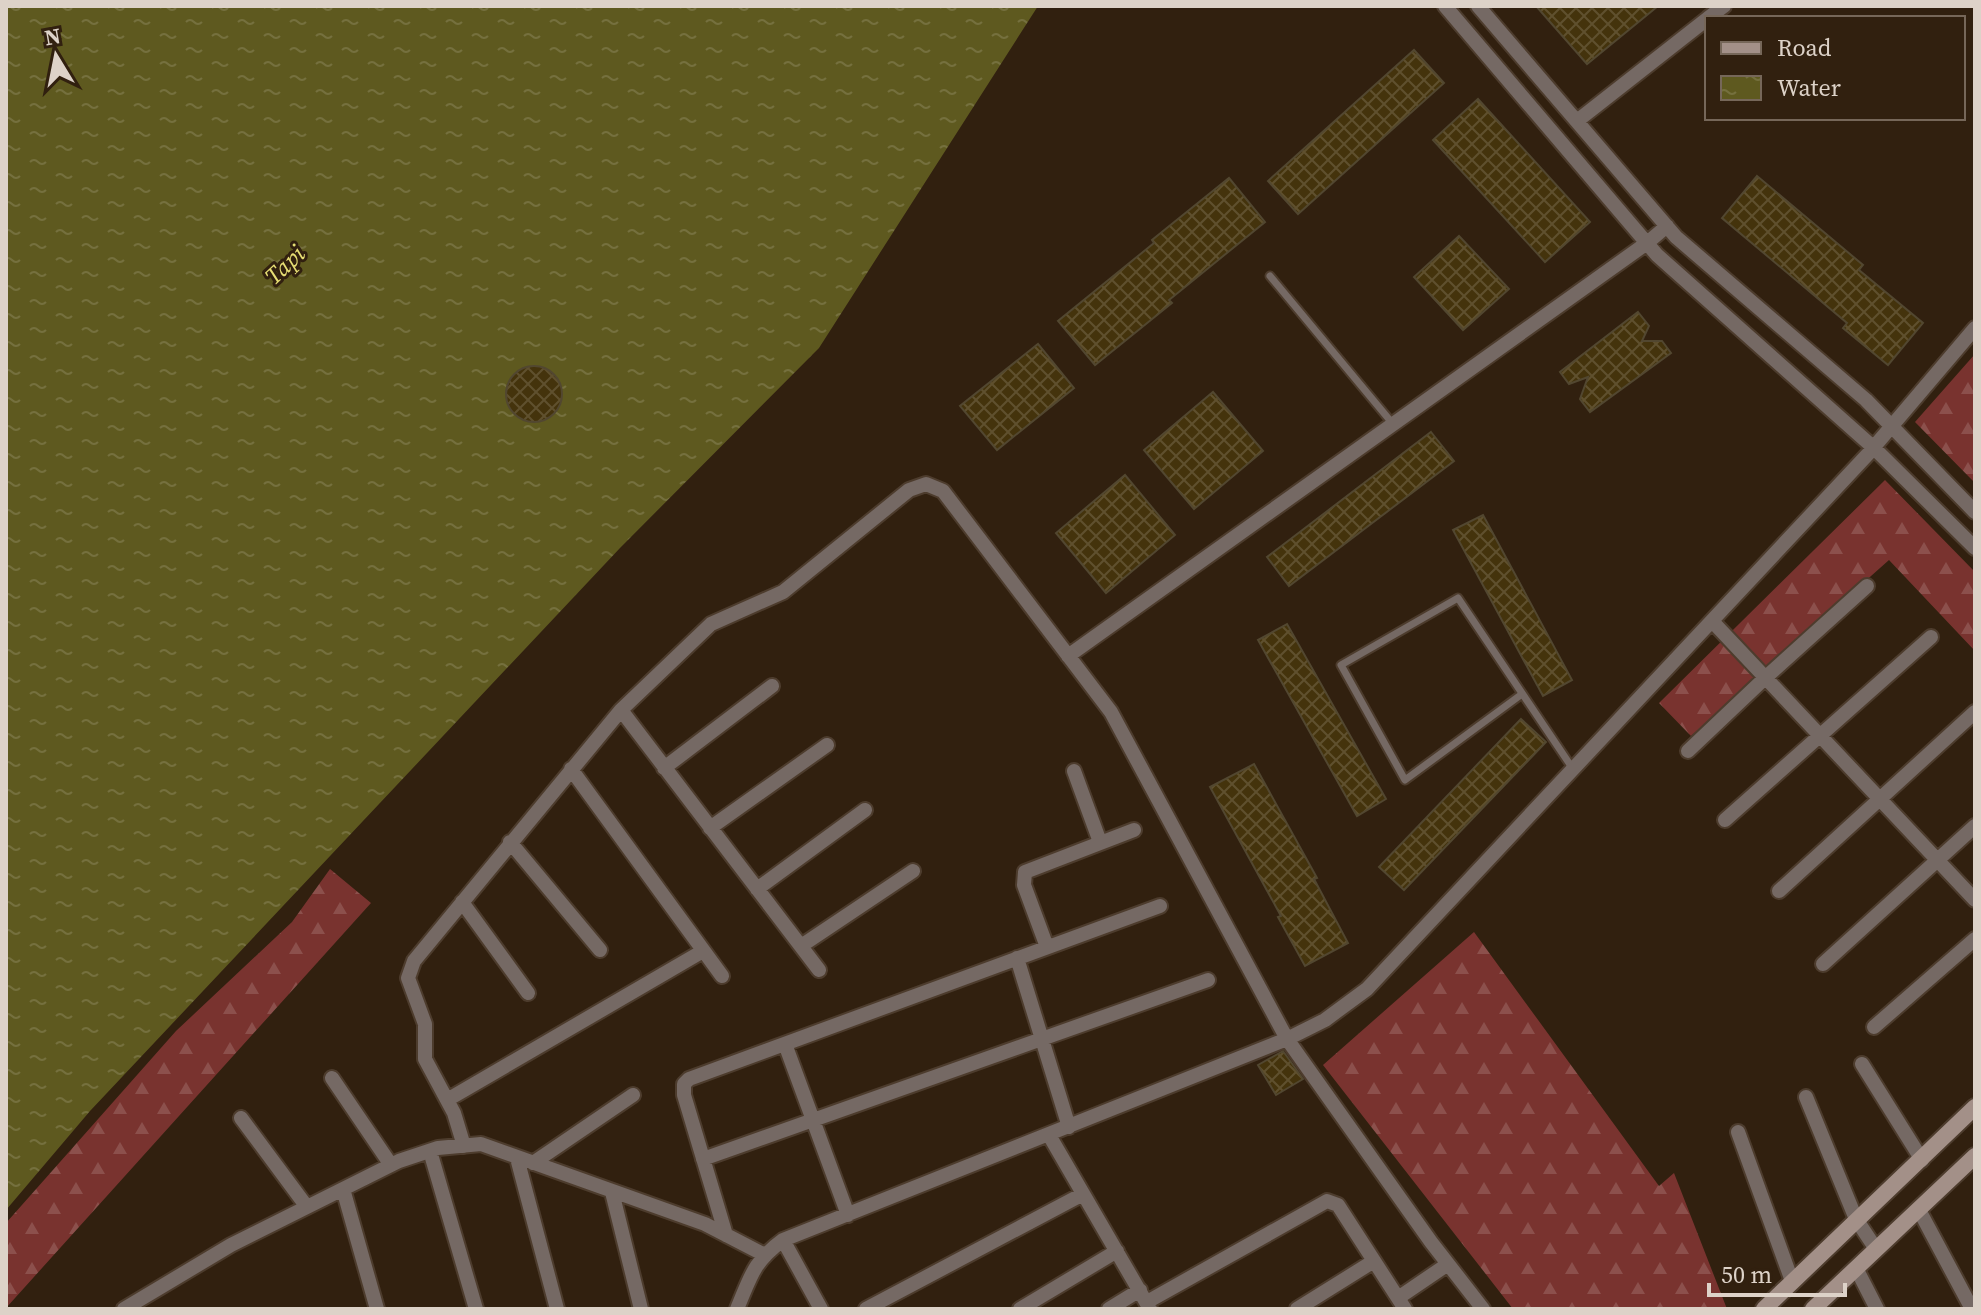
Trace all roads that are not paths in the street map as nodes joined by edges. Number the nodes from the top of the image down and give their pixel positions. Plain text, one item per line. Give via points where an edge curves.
1 (1445, 6) edge
2 (1478, 6) edge
3 (1705, 20) edge
4 (1577, 121) junction
5 (1667, 226) junction
6 (1647, 243) junction
7 (1270, 276) dead end
8 (1975, 328) edge
9 (1393, 424) junction
10 (1891, 428) junction
11 (1874, 448) junction
12 (1975, 512) edge
13 (1975, 548) edge
14 (1867, 586) dead end
15 (1712, 621) junction
16 (1931, 637) dead end
17 (1068, 656) junction
18 (1765, 678) junction
19 (772, 686) dead end
20 (1522, 694) dead end
21 (621, 710) junction
22 (1975, 712) edge
23 (1820, 737) junction
24 (827, 745) dead end
25 (1688, 751) dead end
26 (664, 768) junction
27 (571, 769) junction
28 (1573, 769) junction
29 (1074, 771) dead end
30 (1882, 800) junction
31 (865, 810) dead end
32 (1725, 820) dead end
33 (1975, 826) edge
34 (710, 828) junction
35 (1134, 830) dead end
36 (510, 842) junction
37 (1100, 842) junction
38 (1938, 859) junction
39 (913, 871) dead end
40 (757, 889) junction
41 (1779, 891) dead end
42 (1975, 900) edge
43 (462, 902) junction
44 (1160, 906) dead end
45 (1975, 939) edge
46 (801, 946) junction
47 (1047, 947) junction
48 (600, 950) dead end
49 (703, 951) junction
50 (1017, 958) junction
51 (1823, 964) dead end
52 (819, 970) dead end
53 (722, 976) dead end
54 (1208, 980) dead end
55 (528, 993) dead end
56 (1874, 1027) dead end
57 (1043, 1038) junction
58 (1287, 1039) junction
59 (785, 1044) junction
60 (1862, 1064) dead end
61 (332, 1078) dead end
62 (633, 1095) dead end
63 (1806, 1097) dead end
64 (447, 1100) junction
65 (1975, 1107) edge
66 (241, 1118) dead end
67 (813, 1120) junction
68 (1069, 1127) junction
69 (1738, 1132) dead end
70 (1049, 1135) junction
71 (464, 1146) junction
72 (430, 1151) junction
73 (1975, 1156) edge
74 (517, 1158) junction
75 (703, 1159) junction
76 (1922, 1160) junction
77 (533, 1163) junction
78 (391, 1165) junction
79 (343, 1189) junction
80 (612, 1192) junction
81 (1083, 1194) junction
82 (307, 1207) junction
83 (1919, 1210) junction
84 (848, 1215) junction
85 (1856, 1219) junction
86 (726, 1235) junction
87 (783, 1240) junction
88 (1876, 1249) junction
89 (1117, 1251) junction
90 (763, 1254) junction
91 (1374, 1261) junction
92 (1448, 1264) junction
93 (1856, 1268) junction
94 (1792, 1281) junction
95 (1146, 1301) edge
96 (1401, 1303) edge
97 (124, 1309) edge
98 (377, 1309) edge
99 (476, 1309) edge
100 (557, 1309) edge
101 (641, 1309) edge
102 (737, 1309) edge
103 (821, 1309) edge
104 (866, 1309) edge
105 (1020, 1309) edge
106 (1109, 1309) edge
107 (1297, 1309) edge
108 (1483, 1309) edge
109 (1764, 1309) edge
110 (1813, 1309) edge
111 (1877, 1309) edge
112 (1972, 1309) edge

1 - 6 street
2 - 4 street
3 - 4 street
4 - 5 street
5 - 6 street
5 - 10 street via 1866,400
6 - 9 street
6 - 11 street
7 - 9 lane
8 - 10 street
9 - 17 street
10 - 11 street
10 - 12 street
11 - 13 street
11 - 15 street
14 - 18 street
15 - 18 street
15 - 28 street
16 - 23 street
17 - 21 street via 943,491 926,484 909,490 783,592 711,624
17 - 58 street via 1111,712
18 - 23 street
18 - 25 street
19 - 26 street
20 - 28 lane via 1405,780 1341,665 1458,598
21 - 26 street
21 - 27 street
22 - 30 street
23 - 30 street
23 - 32 street
24 - 34 street
26 - 34 street
27 - 36 street
27 - 49 street
28 - 58 street via 1367,989 1325,1020
29 - 37 street
30 - 38 street
30 - 41 street
31 - 40 street
33 - 38 street
34 - 40 street
35 - 37 street
36 - 43 street
36 - 48 street
37 - 47 street via 1025,872 1024,885
38 - 42 street
38 - 51 street
39 - 46 street
40 - 46 street
43 - 55 street
43 - 64 street via 414,961 408,978 425,1024 425,1059
44 - 47 street
45 - 56 street
46 - 52 street
47 - 50 street
49 - 53 street
49 - 64 street
50 - 57 street
50 - 59 street
54 - 57 street
57 - 67 street
57 - 68 street
58 - 68 street
58 - 92 street
59 - 67 street
59 - 75 street via 684,1084
60 - 76 street
61 - 78 street
62 - 77 street
63 - 85 street
64 - 71 street
65 - 76 street
66 - 82 street
67 - 75 street
67 - 84 street
68 - 70 street
69 - 94 street
70 - 81 street
70 - 84 street
71 - 72 street
71 - 74 street via 481,1144
72 - 78 street
72 - 99 street
73 - 83 street
74 - 77 street
74 - 100 street
75 - 86 street
76 - 85 street
77 - 80 street
78 - 79 street
79 - 82 street
79 - 98 street
80 - 86 street
80 - 101 street
81 - 89 street
81 - 104 street
82 - 97 street
83 - 88 street
83 - 112 street
84 - 87 street
85 - 88 street
85 - 94 street
86 - 90 street
87 - 90 street
87 - 103 street
88 - 93 street
89 - 95 street
89 - 105 street
90 - 102 street
91 - 95 street via 1338,1205 1327,1201
91 - 96 street
91 - 107 street
92 - 96 street
92 - 108 street
93 - 110 street
93 - 111 street
94 - 109 street
95 - 106 street

